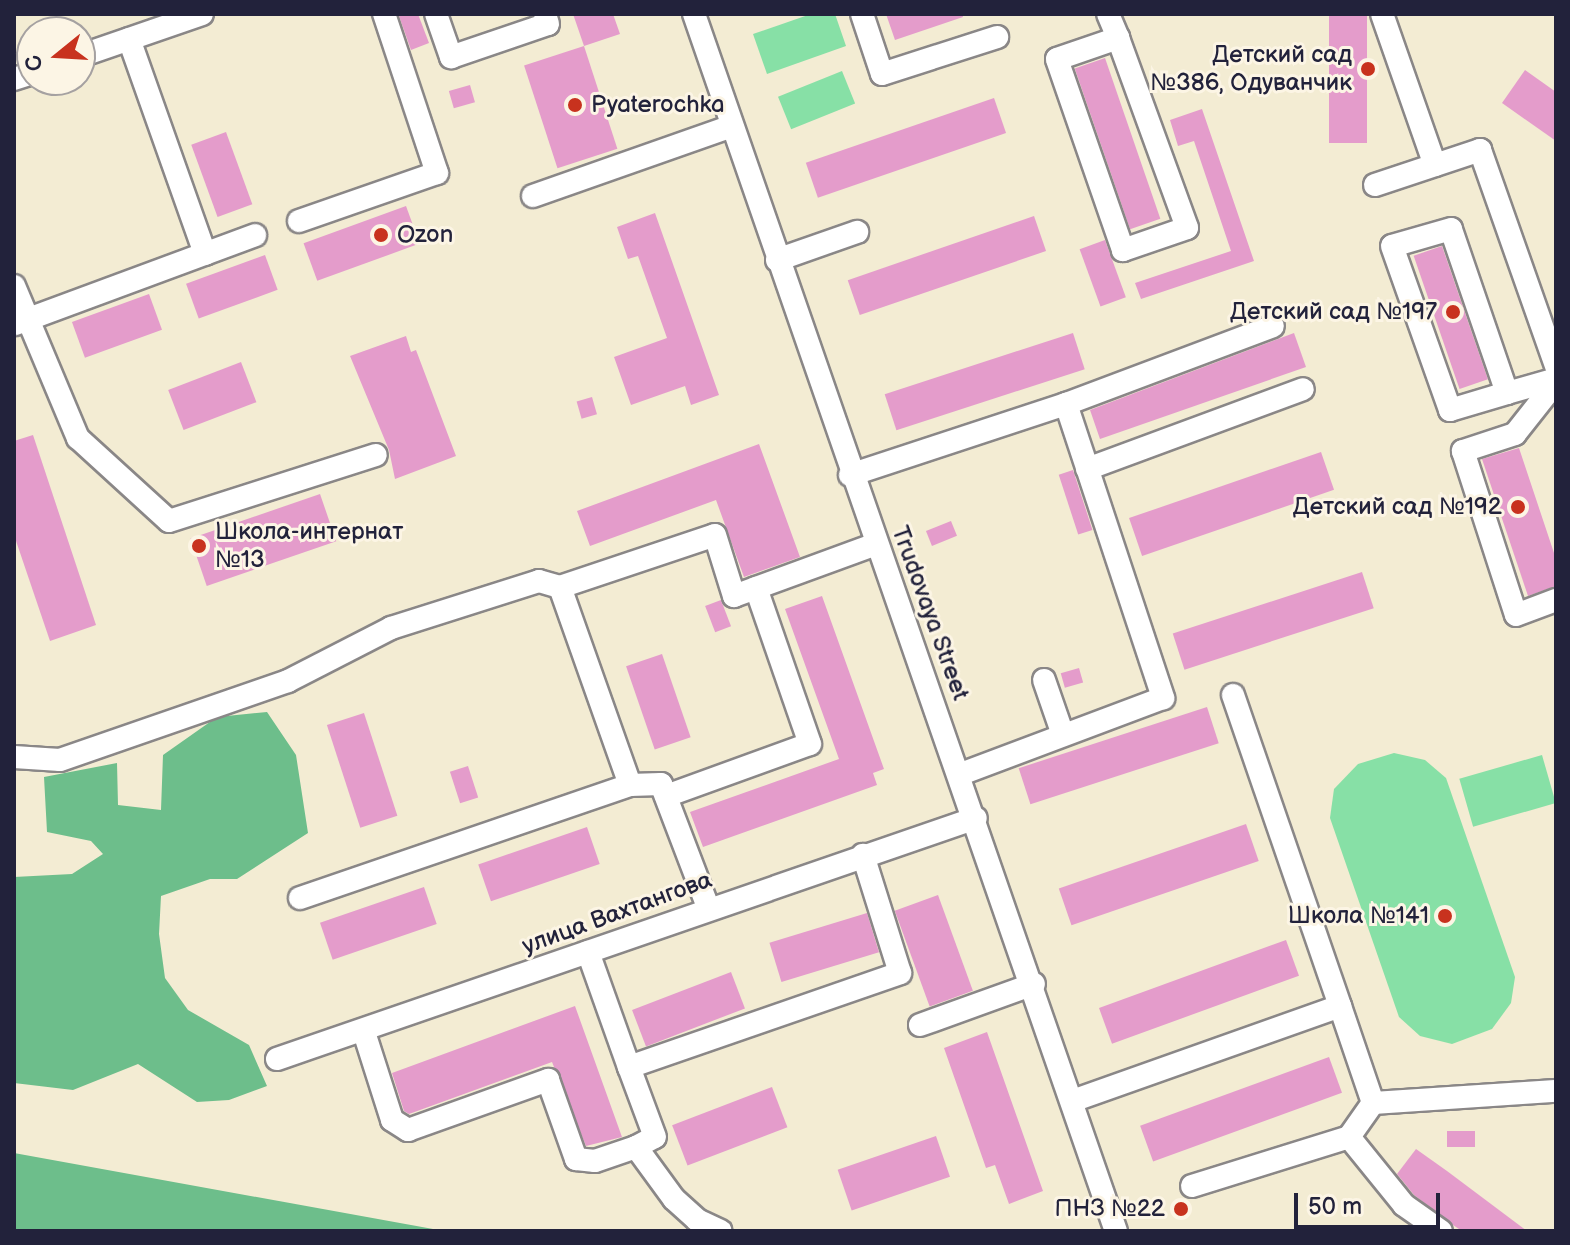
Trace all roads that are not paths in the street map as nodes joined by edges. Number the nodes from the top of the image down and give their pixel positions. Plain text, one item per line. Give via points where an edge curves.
1 (202, 14) edge
2 (384, 14) edge
3 (436, 14) edge
4 (545, 14) edge
5 (696, 14) edge
6 (862, 14) edge
7 (1108, 14) edge
8 (1382, 14) edge
9 (997, 37) dead end
10 (1118, 38) junction
11 (129, 39) junction
12 (96, 50) edge
13 (732, 126) junction
14 (1435, 165) junction
15 (1375, 185) dead end
16 (533, 196) dead end
17 (299, 221) dead end
18 (857, 232) dead end
19 (255, 235) dead end
20 (205, 254) junction
21 (777, 260) junction
22 (14, 286) edge
23 (20, 322) edge
24 (1273, 326) dead end
25 (1556, 366) edge
26 (1556, 380) edge
27 (1303, 389) dead end
28 (1507, 393) junction
29 (1066, 404) junction
30 (376, 455) dead end
31 (1087, 469) junction
32 (850, 475) junction
33 (876, 544) junction
34 (560, 587) junction
35 (756, 588) junction
36 (1556, 600) edge
37 (1044, 680) dead end
38 (1233, 695) dead end
39 (1063, 735) junction
40 (14, 757) edge
41 (961, 774) junction
42 (630, 785) junction
43 (666, 796) junction
44 (976, 818) junction
45 (863, 855) junction
46 (300, 898) dead end
47 (708, 907) junction
48 (588, 952) junction
49 (1034, 984) junction
50 (1340, 1006) junction
51 (920, 1025) dead end
52 (364, 1032) junction
53 (277, 1059) dead end
54 (629, 1067) junction
55 (1556, 1091) edge
56 (1075, 1100) junction
57 (1373, 1103) junction
58 (1349, 1137) junction
59 (636, 1147) junction
60 (1192, 1186) dead end
61 (721, 1231) edge
62 (1116, 1231) edge
63 (1441, 1231) edge

1 - 11 street
2 - 17 street via 437,173
3 - 4 street via 451,57 548,24
5 - 13 street, Trudovaya Street
6 - 9 street via 882,74
7 - 10 street
8 - 14 street
10 - 10 street via 1187,228 1123,250 1057,59
11 - 12 street
11 - 20 street
13 - 16 street
13 - 21 street, Trudovaya Street
14 - 15 street
14 - 25 street via 1480,150
18 - 21 street
19 - 20 street
20 - 23 street
21 - 32 street, Trudovaya Street
22 - 23 street
23 - 30 street via 78,438 169,521
24 - 29 street
26 - 28 street
26 - 36 street via 1515,434 1463,451 1516,615
27 - 31 street
28 - 28 street via 1450,410 1392,246 1451,229
29 - 31 street
29 - 32 street
31 - 39 street via 1163,698
32 - 33 street, Trudovaya Street
33 - 35 street
33 - 41 street, Trudovaya Street
34 - 35 street via 715,535 734,596
34 - 40 street via 539,581 391,628 288,681 60,760
34 - 42 street
35 - 43 street via 810,744
37 - 39 street
38 - 50 street
39 - 41 street
41 - 44 street, Trudovaya Street
42 - 43 street via 661,784
42 - 46 street
43 - 47 street
44 - 45 street, улица Вахтангова
44 - 49 street, Trudovaya Street
45 - 47 street, улица Вахтангова
45 - 54 street via 900,973
47 - 48 street, улица Вахтангова
48 - 52 street, улица Вахтангова
48 - 54 street
49 - 51 street
49 - 56 street, Trudovaya Street
50 - 56 street
50 - 57 street
52 - 53 street, улица Вахтангова
52 - 59 street via 392,1120 408,1130 548,1080 576,1159 595,1161
54 - 59 street via 655,1137
55 - 57 street
56 - 62 street, Trudovaya Street
57 - 58 street
58 - 60 street
58 - 63 street via 1404,1205
59 - 61 street via 674,1199 697,1220

